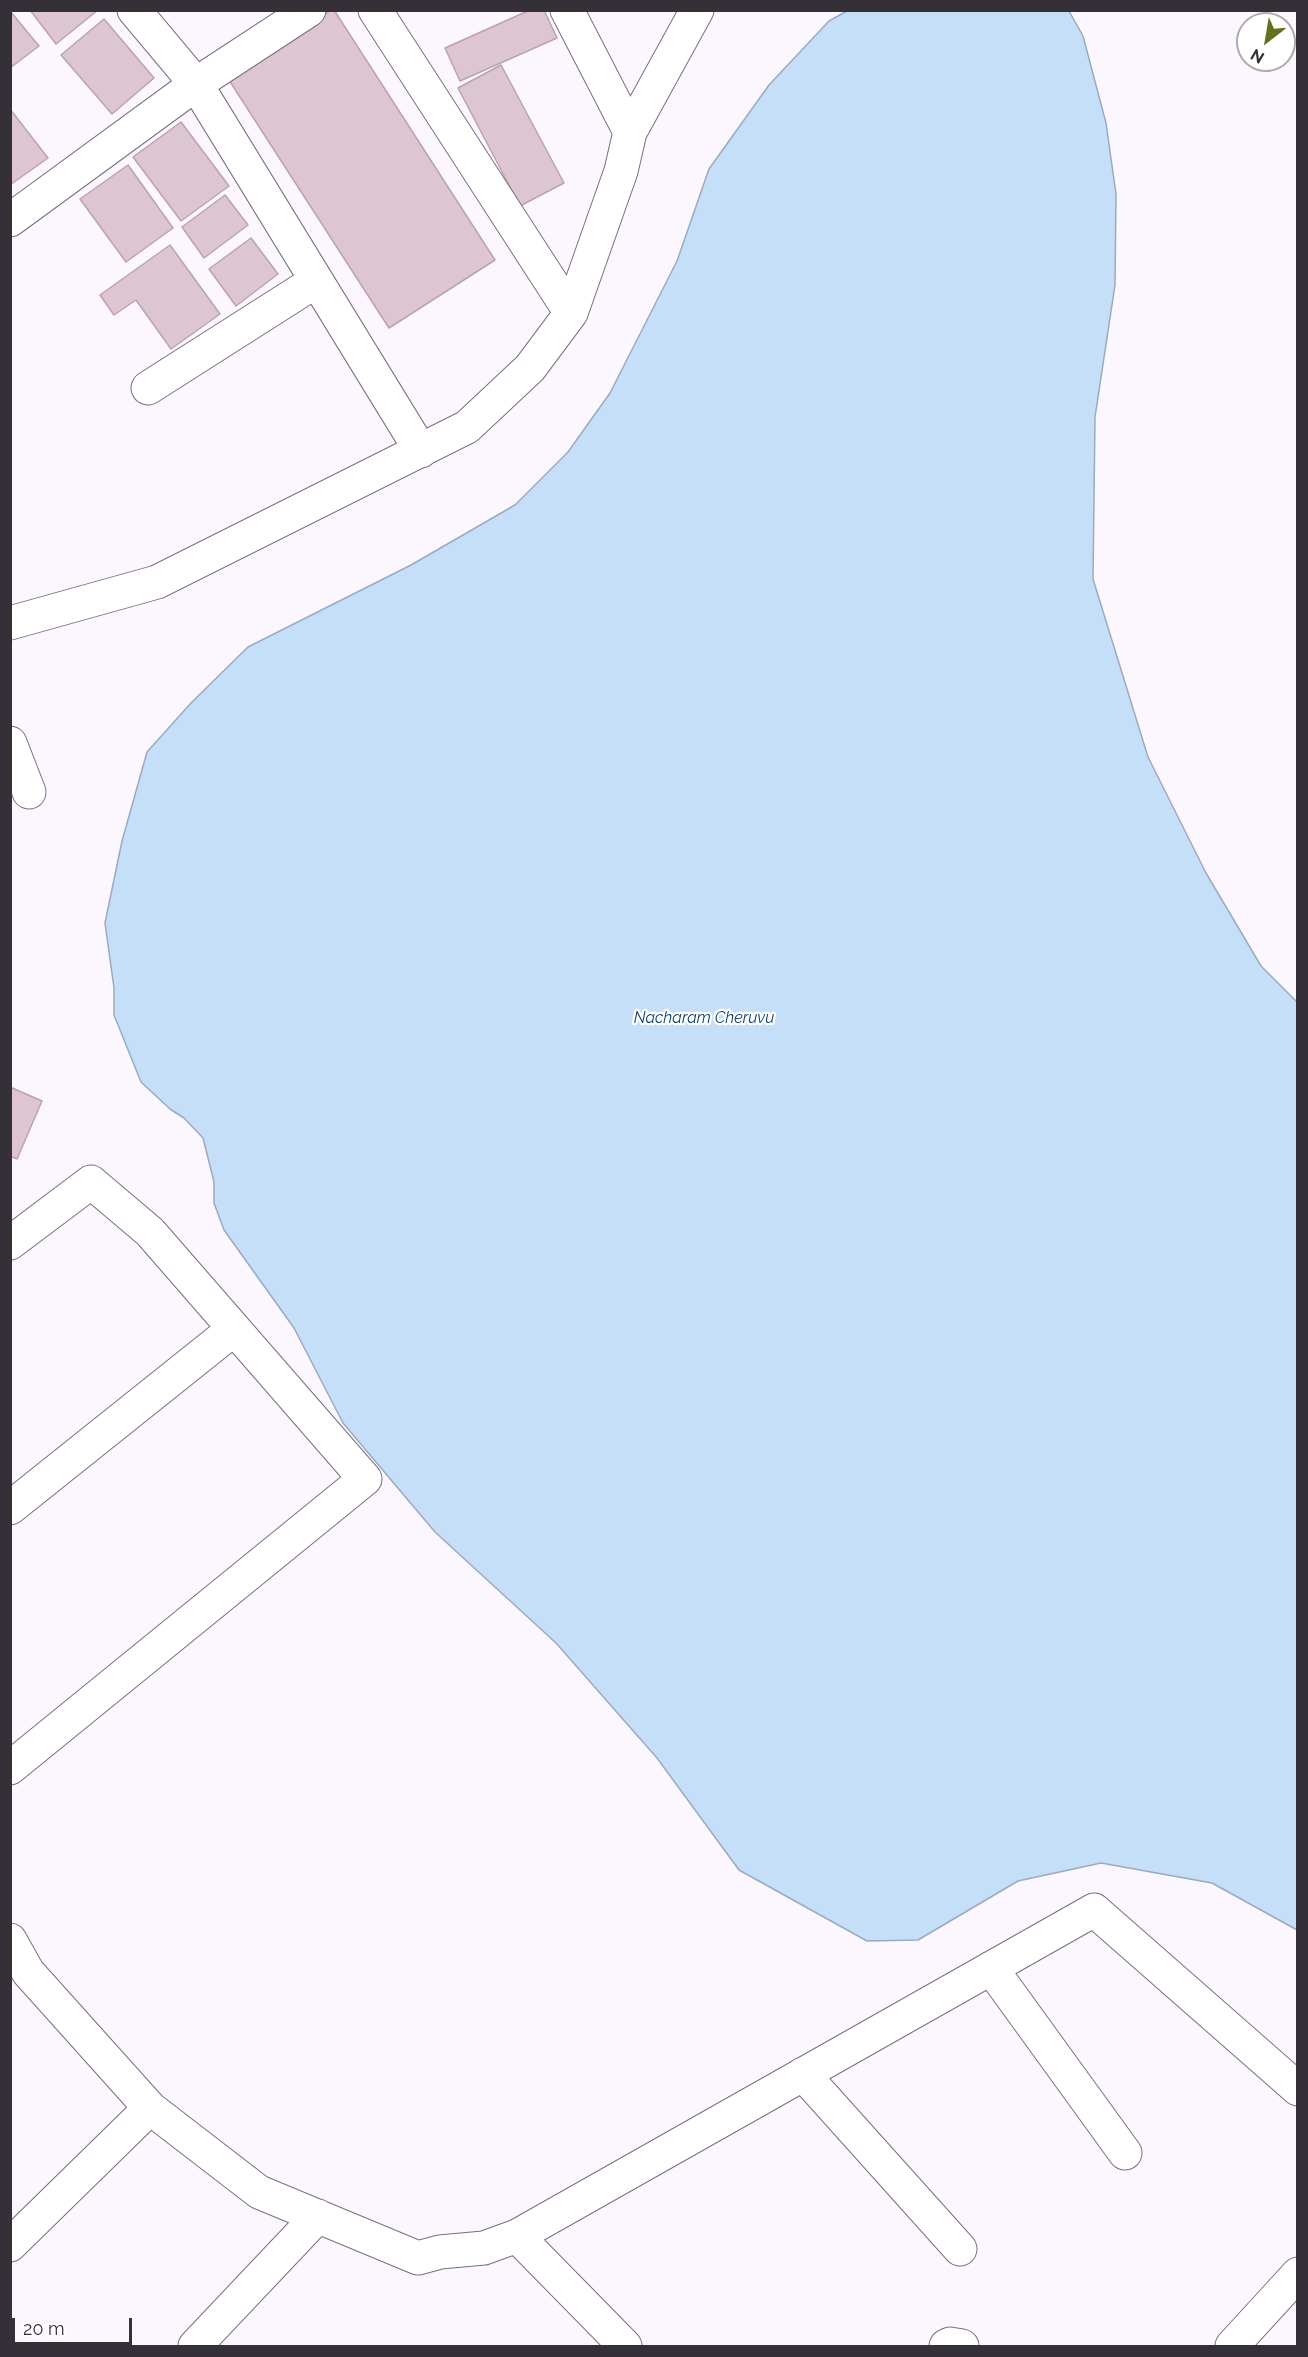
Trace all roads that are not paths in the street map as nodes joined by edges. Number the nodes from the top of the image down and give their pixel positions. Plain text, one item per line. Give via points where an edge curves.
1 (134, 10) edge
2 (309, 10) edge
3 (375, 10) edge
4 (567, 10) edge
5 (697, 10) edge
6 (195, 84) junction
7 (630, 132) junction
8 (10, 220) edge
9 (316, 281) junction
10 (571, 313) junction
11 (148, 388) dead end
12 (421, 451) junction
13 (10, 623) edge
14 (10, 743) edge
15 (29, 792) dead end
16 (10, 1243) edge
17 (234, 1329) junction
18 (10, 1508) edge
19 (10, 1768) edge
20 (10, 1940) edge
21 (991, 1968) junction
22 (803, 2074) junction
23 (1298, 2089) edge
24 (150, 2108) junction
25 (1125, 2153) dead end
26 (318, 2216) junction
27 (517, 2236) junction
28 (10, 2245) edge
29 (960, 2249) dead end
30 (1298, 2274) edge
31 (195, 2346) edge
32 (625, 2346) edge
33 (946, 2346) edge
34 (962, 2346) edge
35 (1233, 2346) edge

1 - 6 street
2 - 6 street
3 - 10 street
4 - 7 street
5 - 7 street
6 - 8 street
6 - 9 street
7 - 10 street via 621,171
9 - 11 street
9 - 12 street
10 - 12 street via 530,368 467,427
12 - 13 street via 157,582
14 - 15 street
16 - 17 street via 91,1182 150,1232
17 - 18 street
17 - 19 street via 365,1479
20 - 24 street via 28,1972
21 - 22 street
21 - 23 street via 1094,1910
21 - 25 street
22 - 27 street
22 - 29 street
24 - 26 street via 259,2192
24 - 28 street
26 - 27 street via 418,2259 441,2252 484,2248
26 - 31 street
27 - 32 street
30 - 35 street
33 - 34 street

